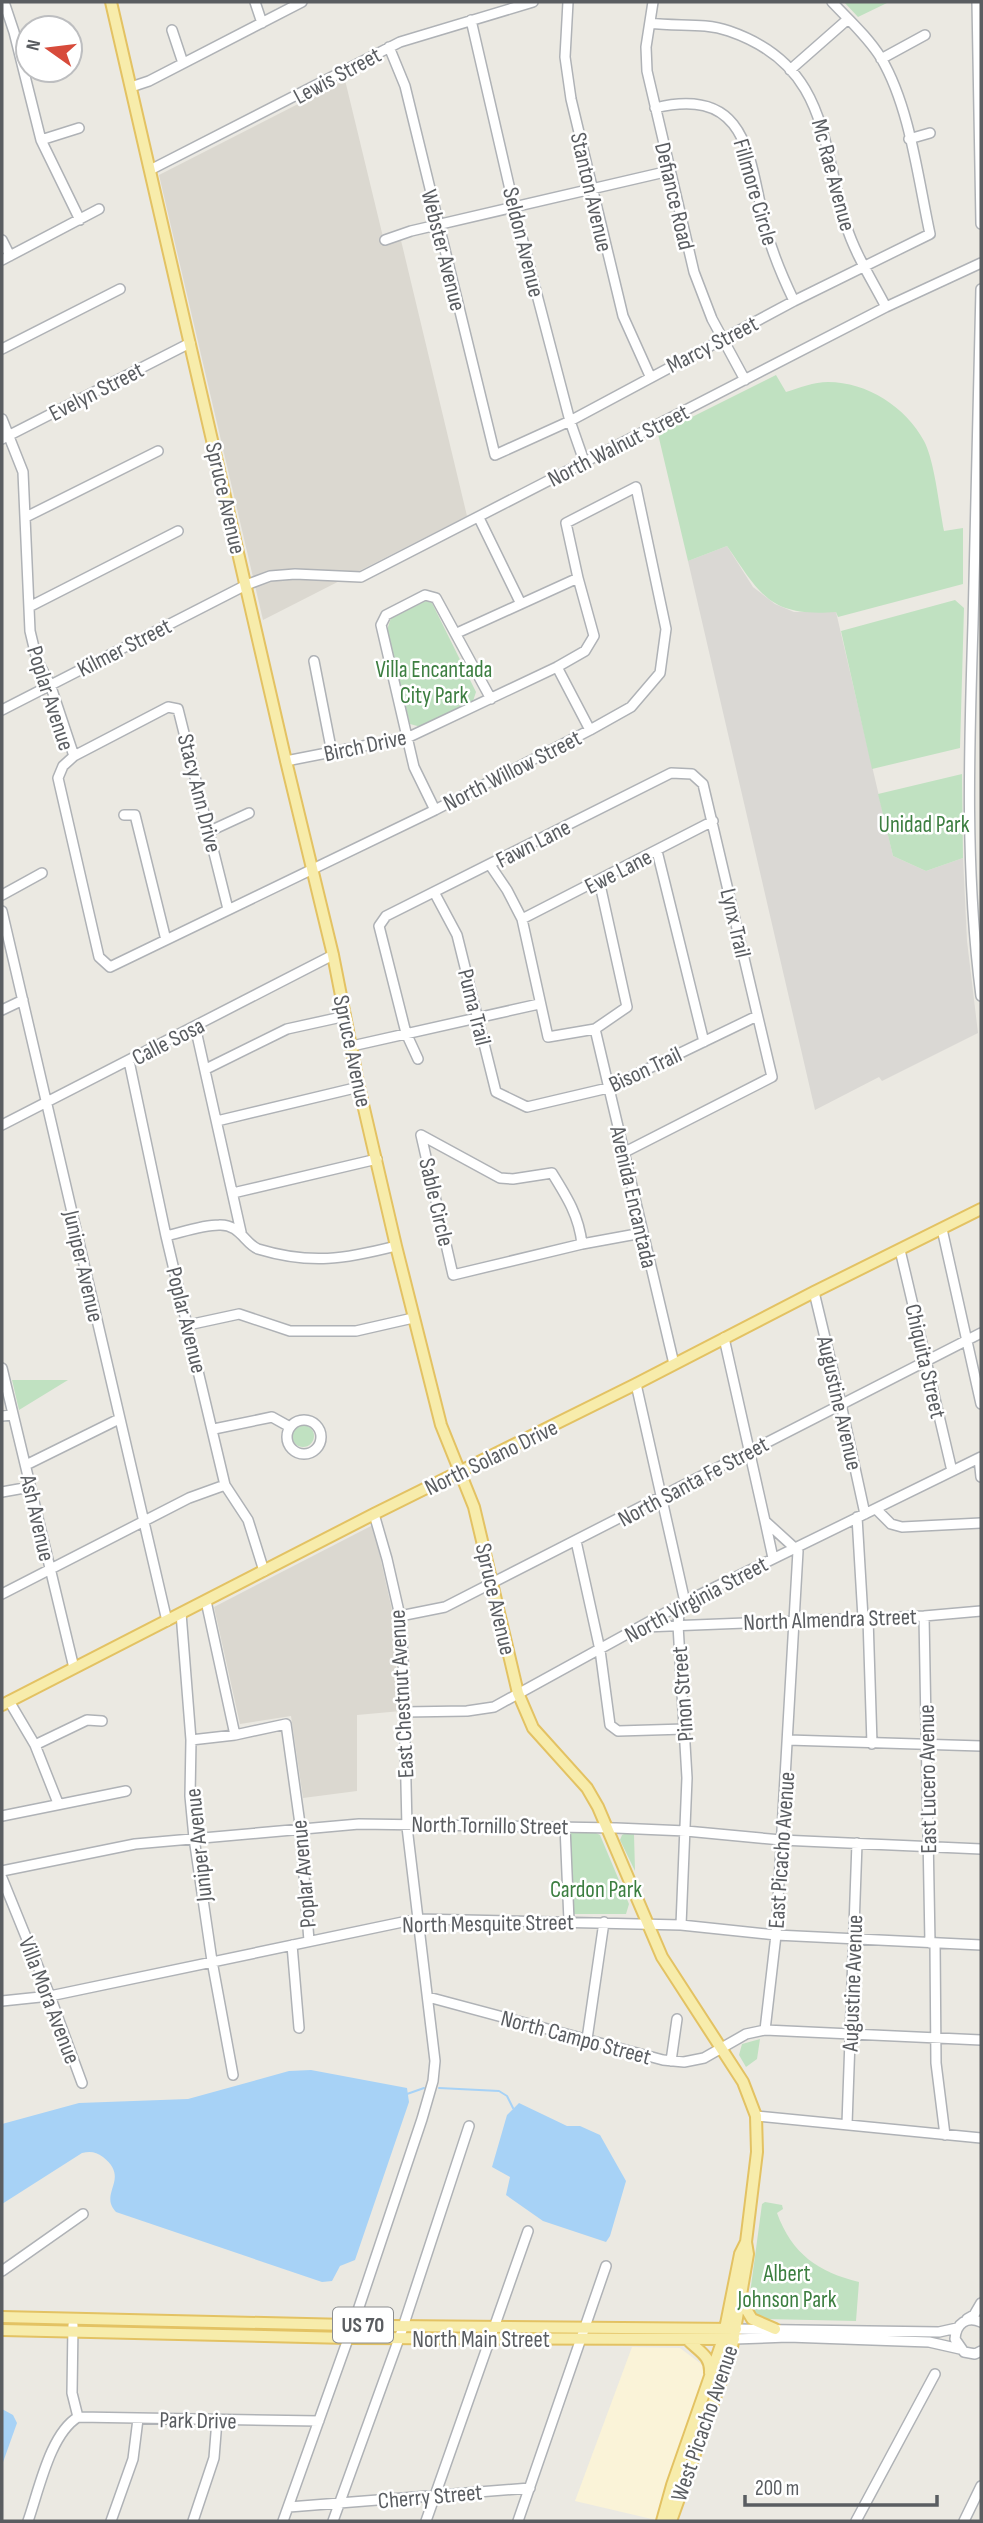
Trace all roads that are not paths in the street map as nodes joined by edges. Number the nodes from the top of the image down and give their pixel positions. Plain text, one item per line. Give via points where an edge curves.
1 (4, 2) edge
2 (111, 2) edge
3 (255, 2) edge
4 (302, 2) edge
5 (533, 2) edge
6 (568, 2) edge
7 (653, 2) edge
8 (832, 2) edge
9 (977, 2) edge
10 (848, 19) junction
11 (471, 20) junction
12 (262, 23) junction
13 (650, 23) junction
14 (14, 30) edge
15 (172, 30) dead end
16 (925, 35) dead end
17 (389, 47) junction
18 (881, 59) junction
19 (183, 63) junction
20 (790, 70) junction
21 (29, 84) edge
22 (131, 87) junction
23 (655, 108) junction
24 (79, 128) dead end
25 (930, 133) dead end
26 (909, 139) junction
27 (41, 140) junction
28 (150, 170) junction
29 (669, 171) junction
30 (591, 189) junction
31 (514, 207) junction
32 (99, 209) dead end
33 (80, 220) junction
34 (981, 224) edge
35 (437, 225) junction
36 (2, 240) edge
37 (385, 240) dead end
38 (6, 258) edge
39 (981, 263) edge
40 (865, 266) junction
41 (120, 289) dead end
42 (981, 289) edge
43 (794, 301) junction
44 (887, 307) junction
45 (723, 340) junction
46 (190, 343) junction
47 (2, 349) edge
48 (650, 376) junction
49 (745, 380) junction
50 (2, 419) edge
51 (570, 421) junction
52 (6, 437) edge
53 (158, 451) dead end
54 (495, 455) joint
55 (584, 461) junction
56 (26, 517) junction
57 (479, 518) junction
58 (566, 523) joint
59 (178, 531) dead end
60 (578, 578) junction
61 (246, 585) junction
62 (521, 604) junction
63 (29, 607) junction
64 (457, 633) junction
65 (314, 661) dead end
66 (557, 667) junction
67 (50, 684) junction
68 (491, 699) junction
69 (2, 710) edge
70 (590, 730) junction
71 (409, 737) junction
72 (332, 753) junction
73 (74, 756) junction
74 (969, 758) junction
75 (981, 758) edge
76 (286, 761) junction
77 (692, 774) joint
78 (435, 810) junction
79 (249, 813) dead end
80 (124, 815) dead end
81 (713, 821) junction
82 (210, 831) junction
83 (657, 851) junction
84 (490, 864) junction
85 (314, 870) junction
86 (42, 873) dead end
87 (598, 880) junction
88 (434, 892) junction
89 (2, 895) edge
90 (228, 909) junction
91 (2, 911) edge
92 (522, 919) junction
93 (166, 940) junction
94 (333, 955) junction
95 (110, 967) joint
96 (981, 996) edge
97 (23, 1000) junction
98 (539, 1004) junction
99 (2, 1010) edge
100 (346, 1016) junction
101 (757, 1016) junction
102 (477, 1018) junction
103 (195, 1026) junction
104 (595, 1029) junction
105 (405, 1033) junction
106 (704, 1042) junction
107 (352, 1046) junction
108 (418, 1059) dead end
109 (129, 1061) junction
110 (206, 1069) junction
111 (359, 1087) junction
112 (608, 1088) junction
113 (46, 1102) junction
114 (527, 1107) joint
115 (217, 1121) junction
116 (2, 1125) edge
117 (623, 1153) junction
118 (377, 1159) junction
119 (233, 1193) junction
120 (981, 1209) edge
121 (942, 1228) junction
122 (241, 1232) junction
123 (642, 1233) junction
124 (166, 1236) junction
125 (582, 1244) junction
126 (396, 1246) junction
127 (900, 1250) junction
128 (814, 1292) junction
129 (413, 1318) junction
130 (188, 1325) junction
131 (981, 1333) edge
132 (724, 1338) junction
133 (966, 1340) junction
134 (926, 1360) junction
135 (674, 1364) junction
136 (2, 1368) edge
137 (636, 1384) junction
138 (842, 1404) junction
139 (981, 1404) edge
140 (12, 1415) junction
141 (2, 1416) edge
142 (119, 1419) junction
143 (290, 1427) dead end
144 (214, 1429) junction
145 (750, 1451) junction
146 (980, 1457) edge
147 (26, 1465) junction
148 (952, 1472) junction
149 (460, 1473) junction
150 (981, 1477) edge
151 (225, 1485) junction
152 (30, 1487) junction
153 (2, 1492) edge
154 (661, 1496) junction
155 (877, 1510) junction
156 (374, 1514) junction
157 (861, 1516) junction
158 (765, 1521) junction
159 (143, 1522) junction
160 (981, 1523) edge
161 (576, 1541) junction
162 (795, 1546) junction
163 (773, 1558) junction
164 (49, 1571) junction
165 (264, 1571) junction
166 (492, 1583) junction
167 (2, 1594) edge
168 (206, 1601) junction
169 (685, 1602) junction
170 (981, 1611) edge
171 (181, 1613) junction
172 (400, 1616) junction
173 (924, 1616) junction
174 (865, 1618) junction
175 (794, 1620) junction
176 (167, 1621) junction
177 (678, 1625) junction
178 (640, 1628) junction
179 (600, 1650) junction
180 (74, 1668) junction
181 (518, 1693) junction
182 (6, 1703) edge
183 (404, 1712) junction
184 (102, 1721) dead end
185 (685, 1729) junction
186 (235, 1735) junction
187 (191, 1740) junction
188 (788, 1740) junction
189 (873, 1744) junction
190 (35, 1745) junction
191 (928, 1745) junction
192 (981, 1746) edge
193 (126, 1791) dead end
194 (58, 1803) junction
195 (2, 1816) edge
196 (407, 1823) junction
197 (565, 1826) junction
198 (607, 1827) junction
199 (301, 1829) junction
200 (686, 1831) junction
201 (194, 1838) junction
202 (781, 1840) junction
203 (857, 1843) junction
204 (928, 1848) junction
205 (981, 1849) edge
206 (2, 1871) edge
207 (2, 1878) edge
208 (417, 1919) junction
209 (569, 1921) junction
210 (604, 1922) junction
211 (649, 1924) junction
212 (681, 1925) junction
213 (776, 1935) junction
214 (854, 1938) junction
215 (309, 1941) junction
216 (932, 1943) junction
217 (292, 1945) junction
218 (981, 1945) edge
219 (212, 1961) junction
220 (50, 1996) junction
221 (428, 1997) junction
222 (2, 2001) edge
223 (677, 2019) dead end
224 (299, 2028) dead end
225 (765, 2030) junction
226 (851, 2034) junction
227 (935, 2038) junction
228 (586, 2039) junction
229 (981, 2040) edge
230 (723, 2047) junction
231 (671, 2061) junction
232 (233, 2075) dead end
233 (82, 2083) dead end
234 (756, 2116) junction
235 (847, 2124) junction
236 (470, 2126) dead end
237 (945, 2135) junction
238 (981, 2138) edge
239 (83, 2214) dead end
240 (528, 2231) dead end
241 (746, 2242) junction
242 (606, 2266) dead end
243 (2, 2271) edge
244 (740, 2299) junction
245 (981, 2303) edge
246 (2, 2317) edge
247 (967, 2319) junction
248 (73, 2320) junction
249 (981, 2322) edge
250 (354, 2325) junction
251 (402, 2326) junction
252 (957, 2328) junction
253 (775, 2329) junction
254 (2, 2330) edge
255 (73, 2332) junction
256 (492, 2334) junction
257 (582, 2334) junction
258 (730, 2334) junction
259 (348, 2338) junction
260 (398, 2339) junction
261 (688, 2340) junction
262 (962, 2350) junction
263 (981, 2351) edge
264 (981, 2362) edge
265 (935, 2374) dead end
266 (708, 2383) junction
267 (78, 2417) junction
268 (138, 2419) junction
269 (217, 2420) junction
270 (319, 2421) junction
271 (981, 2486) edge
272 (530, 2488) junction
273 (435, 2494) junction
274 (339, 2503) junction
275 (289, 2507) junction
276 (29, 2521) edge
277 (111, 2521) edge
278 (193, 2521) edge
279 (283, 2521) edge
280 (333, 2521) edge
281 (426, 2521) edge
282 (518, 2521) edge
283 (662, 2521) edge
284 (671, 2521) edge
285 (856, 2521) edge
286 (964, 2521) edge

1 - 14 street
2 - 22 main road, Spruce Avenue
3 - 12 street
4 - 12 street
5 - 11 street, Lewis Street
6 - 30 street, Stanton Avenue via 566,72
7 - 13 street, Defiance Road
8 - 10 street
9 - 34 street
10 - 18 street
10 - 20 street
11 - 17 street, Lewis Street
11 - 31 street, Seldon Avenue
12 - 19 street
13 - 20 street, Mc Rae Avenue via 731,32 763,47
13 - 23 street, Defiance Road via 646,59
15 - 19 street
16 - 18 street
17 - 28 street, Lewis Street
17 - 35 street, Webster Avenue via 405,86
18 - 26 street via 897,94
19 - 22 street
20 - 40 street, Mc Rae Avenue via 819,114 846,225
21 - 27 street
22 - 28 main road, Spruce Avenue
23 - 29 street, Defiance Road
23 - 43 street, Fillmore Circle via 699,104 725,117 740,132 748,148 770,245
24 - 27 street
25 - 26 street
26 - 40 street, Marcy Street via 930,234
27 - 33 street
28 - 46 main road, Spruce Avenue
29 - 30 street
29 - 45 street, Defiance Road via 694,272
30 - 31 street
30 - 48 street, Stanton Avenue via 622,316
31 - 35 street
31 - 51 street, Seldon Avenue
32 - 33 street
33 - 38 street
35 - 37 street
35 - 54 street, Webster Avenue
36 - 38 street
39 - 44 street, North Walnut Street
40 - 43 street, Marcy Street
40 - 44 street, Mc Rae Avenue
41 - 47 street
42 - 74 street
43 - 45 street, Marcy Street
44 - 49 street, North Walnut Street
45 - 48 street, Marcy Street
45 - 49 street, Defiance Road
46 - 52 street, Evelyn Street
46 - 61 main road, Spruce Avenue
48 - 51 street, Marcy Street
49 - 55 street, North Walnut Street
50 - 52 street, Poplar Avenue
51 - 54 street, Marcy Street
51 - 55 street, Seldon Avenue
52 - 56 street, Poplar Avenue via 23,472
53 - 56 street
55 - 57 street, North Walnut Street
56 - 63 street, Poplar Avenue
57 - 61 street, North Walnut Street via 361,578 295,574 270,576
57 - 62 street
58 - 60 street, Birch Drive
58 - 70 street, North Willow Street via 636,487 666,629 660,673 631,707
59 - 63 street
60 - 62 street
60 - 66 street, Birch Drive via 594,636 585,651
61 - 67 street, Kilmer Street
61 - 76 main road, Spruce Avenue
62 - 64 street
63 - 67 street, Poplar Avenue via 37,660
64 - 68 street
64 - 71 street via 436,598 425,595 386,615 381,625
65 - 72 street
66 - 68 street, Birch Drive
66 - 70 street
67 - 69 street, Kilmer Street
67 - 73 street, Poplar Avenue
68 - 71 street, Birch Drive
70 - 78 street, North Willow Street
71 - 72 street, Birch Drive
71 - 78 street via 414,767
72 - 76 street, Birch Drive
73 - 82 street, Stacy Ann Drive via 168,707 178,709
73 - 95 street, Poplar Avenue via 58,778 99,957
74 - 75 street
74 - 96 street via 970,877
76 - 85 main road, Spruce Avenue
77 - 81 street, Lynx Trail via 704,784
77 - 84 street, Fawn Lane via 671,773
78 - 85 street, North Willow Street
79 - 82 street
80 - 93 street via 135,815
81 - 83 street, Ewe Lane
81 - 101 street, Lynx Trail
82 - 90 street, Stacy Ann Drive
83 - 87 street, Ewe Lane
83 - 106 street
84 - 88 street, Fawn Lane
84 - 92 street
85 - 90 street, North Willow Street
85 - 94 main road, Spruce Avenue
86 - 89 street
87 - 92 street, Ewe Lane
87 - 104 street via 627,1007
88 - 102 street, Puma Trail via 457,934
88 - 105 street, Fawn Lane via 386,916 379,926
90 - 93 street, North Willow Street
91 - 97 street, Juniper Avenue
92 - 98 street
93 - 95 street, North Willow Street
94 - 100 main road, Spruce Avenue
94 - 103 street, Calle Sosa
97 - 99 street
97 - 113 street, Juniper Avenue
98 - 102 street
98 - 104 street via 548,1037
100 - 107 main road, Spruce Avenue
100 - 110 street via 287,1028
101 - 106 street, Bison Trail
101 - 117 street, Lynx Trail via 772,1077
102 - 105 street
102 - 114 street, Puma Trail via 496,1092
103 - 109 street, Calle Sosa
103 - 110 street
104 - 112 street, Avenida Encantada
105 - 107 street
105 - 108 street
106 - 112 street, Bison Trail
107 - 111 main road, Spruce Avenue
109 - 113 street, Calle Sosa
109 - 124 street, Poplar Avenue
110 - 115 street
111 - 115 street
111 - 118 main road, Spruce Avenue
112 - 114 street, Bison Trail
112 - 117 street, Avenida Encantada
113 - 116 street, Calle Sosa
113 - 142 street, Juniper Avenue
115 - 119 street
117 - 123 street, Avenida Encantada
118 - 119 street
118 - 126 main road, Spruce Avenue
119 - 122 street
120 - 121 main road, North Solano Drive
121 - 127 main road, North Solano Drive
121 - 133 street
122 - 124 street via 221,1224
122 - 126 street via 255,1248 317,1260
123 - 125 street, Sable Circle
123 - 135 street, Avenida Encantada
124 - 130 street, Poplar Avenue
125 - 125 street, Sable Circle via 453,1275 421,1135 500,1178 552,1173 573,1205
126 - 129 main road, Spruce Avenue
127 - 128 main road, North Solano Drive
127 - 134 street, Chiquita Street
128 - 132 main road, North Solano Drive
128 - 138 street, Augustine Avenue
129 - 130 street via 356,1331 290,1331 239,1314
129 - 149 main road, Spruce Avenue via 441,1425
130 - 144 street, Poplar Avenue
131 - 133 street, North Santa Fe Street
132 - 135 main road, North Solano Drive
132 - 145 street
133 - 134 street, North Santa Fe Street
133 - 139 street
134 - 138 street, North Santa Fe Street
134 - 148 street, Chiquita Street
135 - 137 main road, North Solano Drive
136 - 140 street, Ash Avenue
137 - 149 main road, North Solano Drive
137 - 154 street, Pinon Street
138 - 145 street, North Santa Fe Street
138 - 157 street, Augustine Avenue
140 - 141 street
140 - 147 street, Ash Avenue
142 - 147 street
142 - 159 street, Juniper Avenue
143 - 144 street via 272,1417
144 - 151 street, Poplar Avenue
145 - 154 street, North Santa Fe Street
145 - 158 street
146 - 148 street, North Virginia Street
146 - 150 street
147 - 152 street, Ash Avenue
148 - 155 street, North Virginia Street
149 - 156 main road, North Solano Drive
149 - 166 main road, Spruce Avenue via 474,1507
151 - 159 street
151 - 165 street, Poplar Avenue via 248,1520
152 - 153 street
152 - 164 street, Ash Avenue
154 - 161 street, North Santa Fe Street
154 - 169 street, Pinon Street
155 - 157 street, North Virginia Street
155 - 160 street via 891,1524 902,1527
156 - 165 main road, North Solano Drive
156 - 172 street, East Chestnut Avenue
157 - 162 street, North Virginia Street
157 - 174 street, Augustine Avenue
158 - 162 street
158 - 163 street
159 - 164 street
159 - 176 street, Juniper Avenue
161 - 166 street, North Santa Fe Street
161 - 179 street
162 - 163 street, North Virginia Street
162 - 175 street, East Picacho Avenue
163 - 169 street, North Virginia Street
164 - 167 street
164 - 180 street, Ash Avenue
165 - 168 main road, North Solano Drive
166 - 172 street, North Santa Fe Street via 445,1607
166 - 181 main road, Spruce Avenue
168 - 171 main road, North Solano Drive
168 - 186 street
169 - 177 street, Pinon Street
169 - 178 street, North Virginia Street
170 - 173 street, North Almendra Street
171 - 176 main road, North Solano Drive
171 - 187 street, Juniper Avenue
172 - 183 street, East Chestnut Avenue
173 - 174 street, North Almendra Street
173 - 191 street, East Lucero Avenue
174 - 175 street, North Almendra Street
174 - 189 street, Augustine Avenue
175 - 177 street, North Almendra Street
175 - 188 street, East Picacho Avenue
176 - 180 main road, North Solano Drive
177 - 178 street, North Almendra Street
177 - 185 street, Pinon Street
178 - 179 street, North Virginia Street
179 - 181 street, North Virginia Street
179 - 185 street via 611,1728
180 - 182 main road, North Solano Drive
181 - 183 street, North Virginia Street via 494,1707
181 - 198 main road, Spruce Avenue via 533,1728 587,1788
182 - 190 street
183 - 196 street, East Chestnut Avenue
184 - 190 street via 87,1720
185 - 200 street, Pinon Street
186 - 187 street
186 - 199 street, Poplar Avenue via 286,1724
187 - 201 street, Juniper Avenue
188 - 189 street
188 - 202 street, East Picacho Avenue
189 - 191 street
190 - 194 street
191 - 192 street
191 - 204 street, East Lucero Avenue
193 - 194 street
194 - 195 street
196 - 197 street, North Tornillo Street
196 - 199 street, North Tornillo Street
196 - 208 street, East Chestnut Avenue
197 - 198 street, North Tornillo Street
197 - 209 street
198 - 200 street, North Tornillo Street
198 - 211 main road, Spruce Avenue
199 - 201 street, North Tornillo Street
199 - 215 street, Poplar Avenue
200 - 202 street, North Tornillo Street
200 - 212 street, Pinon Street
201 - 206 street, North Tornillo Street via 135,1844
201 - 219 street, Juniper Avenue
202 - 203 street, North Tornillo Street
202 - 213 street, East Picacho Avenue
203 - 204 street, North Tornillo Street
203 - 214 street, Augustine Avenue
204 - 205 street, North Tornillo Street
204 - 216 street, East Lucero Avenue
207 - 220 street, Villa Mora Avenue
208 - 209 street, North Mesquite Street
208 - 215 street, North Mesquite Street
208 - 221 street, East Chestnut Avenue
209 - 210 street, North Mesquite Street
210 - 211 street, North Mesquite Street
210 - 228 street
211 - 212 street, North Mesquite Street
211 - 230 main road, Spruce Avenue via 662,1957
212 - 213 street, North Mesquite Street
213 - 214 street, North Mesquite Street
213 - 225 street, East Picacho Avenue
214 - 216 street, North Mesquite Street
214 - 226 street, Augustine Avenue
215 - 217 street, North Mesquite Street
216 - 218 street, North Mesquite Street
216 - 227 street, East Lucero Avenue
217 - 219 street, North Mesquite Street
217 - 224 street, Poplar Avenue
219 - 220 street, North Mesquite Street
219 - 232 street, Juniper Avenue
220 - 222 street, North Mesquite Street
220 - 233 street, Villa Mora Avenue
221 - 228 street, North Campo Street
221 - 250 street, East Chestnut Avenue via 433,2081
223 - 231 street
225 - 226 street
225 - 230 street
226 - 227 street
226 - 235 street, Augustine Avenue
227 - 229 street
227 - 237 street, East Lucero Avenue
228 - 231 street, North Campo Street
230 - 231 street, North Campo Street via 705,2058
230 - 234 main road
234 - 235 street
234 - 241 main road via 757,2154
235 - 237 street
236 - 251 street
237 - 238 street
239 - 243 street
240 - 256 street
241 - 244 main road, West Picacho Avenue
241 - 258 main road via 740,2254
242 - 257 street
244 - 253 main road via 752,2319
244 - 258 main road, West Picacho Avenue
245 - 247 street
246 - 248 main road, North Main Street / US 70
247 - 249 street
247 - 252 street
248 - 250 main road, North Main Street / US 70
248 - 255 street
250 - 251 main road, North Main Street / US 70
250 - 259 street, East Chestnut Avenue
251 - 256 main road, North Main Street / US 70
251 - 260 street
252 - 253 street, North Main Street via 939,2332
252 - 262 street via 955,2339
253 - 258 street, North Main Street
254 - 255 main road, North Main Street / US 70
255 - 259 main road, North Main Street / US 70
255 - 267 street via 72,2393
256 - 257 main road, North Main Street / US 70
256 - 260 main road, North Main Street / US 70
256 - 273 street
257 - 258 main road, North Main Street / US 70
257 - 261 main road, North Main Street / US 70
257 - 272 street
258 - 261 main road, North Main Street
258 - 262 street, North Main Street via 917,2342
258 - 266 main road, West Picacho Avenue
258 - 284 main road, West Picacho Avenue via 732,2352
259 - 260 main road, North Main Street / US 70
259 - 270 street, East Chestnut Avenue
260 - 274 street
261 - 266 main road via 705,2353 710,2367
262 - 263 street
262 - 264 street
265 - 285 street
266 - 283 main road, West Picacho Avenue
267 - 268 street, Park Drive
267 - 276 street via 58,2437
268 - 269 street, Park Drive
268 - 277 street via 133,2459
269 - 270 street, Park Drive
269 - 278 street via 215,2458
270 - 275 street, East Chestnut Avenue
271 - 286 street
272 - 273 street, Cherry Street
272 - 282 street
273 - 274 street, Cherry Street
273 - 281 street
274 - 275 street, Cherry Street
274 - 280 street
275 - 279 street, East Chestnut Avenue

